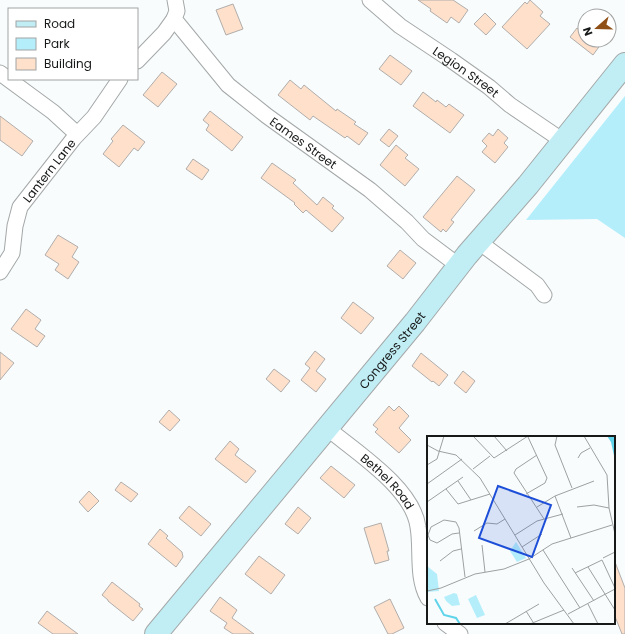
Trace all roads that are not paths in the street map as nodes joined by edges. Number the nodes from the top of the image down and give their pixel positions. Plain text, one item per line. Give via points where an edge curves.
1 (175, 0) edge
2 (370, 0) edge
3 (174, 19) junction
4 (138, 60) edge
5 (625, 64) edge
6 (10, 80) edge
7 (119, 80) edge
8 (77, 134) junction
9 (563, 141) junction
10 (479, 242) junction
11 (459, 266) junction
12 (0, 272) edge
13 (544, 294) dead end
14 (327, 428) junction
15 (427, 596) edge
16 (447, 624) edge
17 (156, 634) edge
18 (460, 634) edge

1 - 3 street via 177,11
2 - 9 street, Legion Street via 400,26
3 - 4 street
3 - 11 street, Eames Street via 228,85 370,190 423,239
5 - 9 main road, Congress Street
6 - 8 street via 53,112
7 - 8 street, Lantern Lane via 94,117
8 - 12 street, Lantern Lane via 20,207 12,253
9 - 10 main road, Congress Street
10 - 11 main road, Congress Street
10 - 13 street via 537,285
11 - 14 main road, Congress Street
14 - 15 street, Bethel Road via 388,478 407,498 418,524 421,575
14 - 17 main road, Congress Street
16 - 18 street

